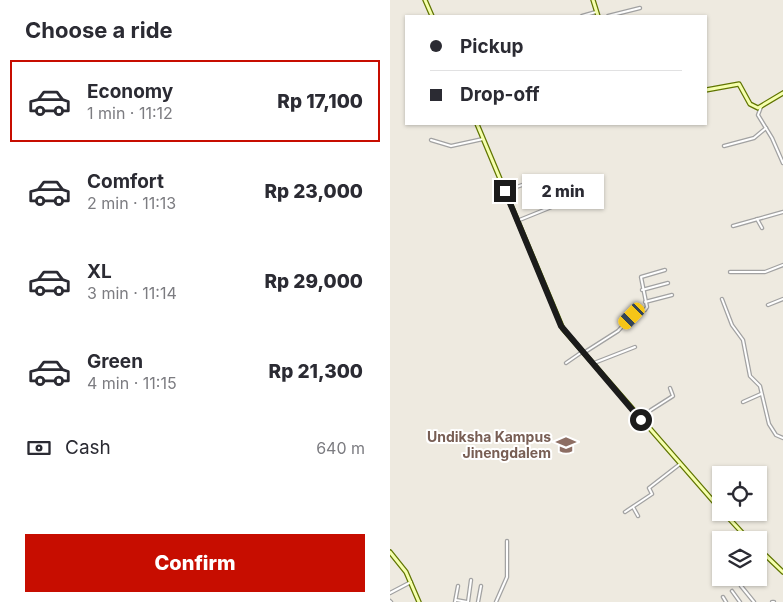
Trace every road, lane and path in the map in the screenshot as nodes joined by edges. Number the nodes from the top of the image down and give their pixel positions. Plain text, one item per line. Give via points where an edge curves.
1 (425, 0) edge
2 (593, 0) edge
3 (640, 8) dead end
4 (596, 12) junction
5 (432, 15) edge
6 (586, 15) edge
7 (598, 15) edge
8 (612, 15) edge
9 (707, 90) edge
10 (782, 95) edge
11 (761, 107) junction
12 (477, 125) edge
13 (766, 128) junction
14 (483, 139) junction
15 (432, 140) dead end
16 (724, 146) dead end
17 (783, 162) edge
18 (535, 190) dead end
19 (505, 191) junction
20 (559, 204) dead end
21 (783, 212) edge
22 (757, 219) junction
23 (517, 221) junction
24 (733, 226) dead end
25 (762, 228) dead end
26 (783, 265) edge
27 (665, 270) dead end
28 (730, 272) dead end
29 (668, 283) dead end
30 (642, 290) junction
31 (672, 295) dead end
32 (722, 299) dead end
33 (783, 299) edge
34 (646, 302) junction
35 (768, 305) dead end
36 (635, 347) dead end
37 (582, 353) junction
38 (566, 363) dead end
39 (592, 364) junction
40 (670, 388) dead end
41 (761, 394) junction
42 (743, 402) dead end
43 (641, 420) junction
44 (783, 438) edge
45 (680, 464) junction
46 (712, 500) edge
47 (633, 507) junction
48 (626, 512) dead end
49 (638, 516) dead end
50 (731, 521) edge
51 (741, 531) edge
52 (507, 541) dead end
53 (390, 552) edge
54 (767, 557) edge
55 (783, 572) edge
56 (471, 580) dead end
57 (411, 582) junction
58 (458, 586) dead end
59 (481, 586) dead end
60 (741, 586) dead end
61 (732, 591) dead end
62 (390, 593) edge
63 (723, 597) dead end
64 (455, 601) edge
65 (419, 602) edge
66 (467, 602) edge
67 (478, 602) edge
68 (496, 602) edge
69 (726, 602) edge
70 (740, 602) edge
71 (754, 602) edge

1 - 5 street
2 - 4 street
3 - 8 street
4 - 6 street
4 - 7 street
9 - 11 street via 738,84 751,105
10 - 11 street
11 - 13 street via 757,114
12 - 14 street
13 - 16 street via 754,138
13 - 17 street
14 - 15 street via 451,146
14 - 19 street
18 - 19 street via 532,184 527,183
19 - 23 street
20 - 23 street
21 - 22 street
22 - 24 street
22 - 25 street
23 - 37 street via 561,326
26 - 28 street via 765,272
27 - 30 street via 641,277
29 - 30 street
30 - 34 street
31 - 34 street
32 - 41 street via 732,325 743,340 749,374 760,385
33 - 35 street
34 - 37 street via 645,310
36 - 39 street
37 - 38 street
37 - 39 street
39 - 43 street
40 - 43 street via 673,396
41 - 42 street
41 - 44 street via 769,424 776,435
43 - 45 street
45 - 46 street
45 - 47 street via 649,488 652,494
47 - 48 street
47 - 49 street
50 - 51 street
52 - 68 street via 507,577
53 - 57 street
54 - 55 street
56 - 66 street
57 - 62 street
57 - 65 street
58 - 64 street
59 - 67 street
60 - 71 street
61 - 70 street
63 - 69 street
64 - 66 street

